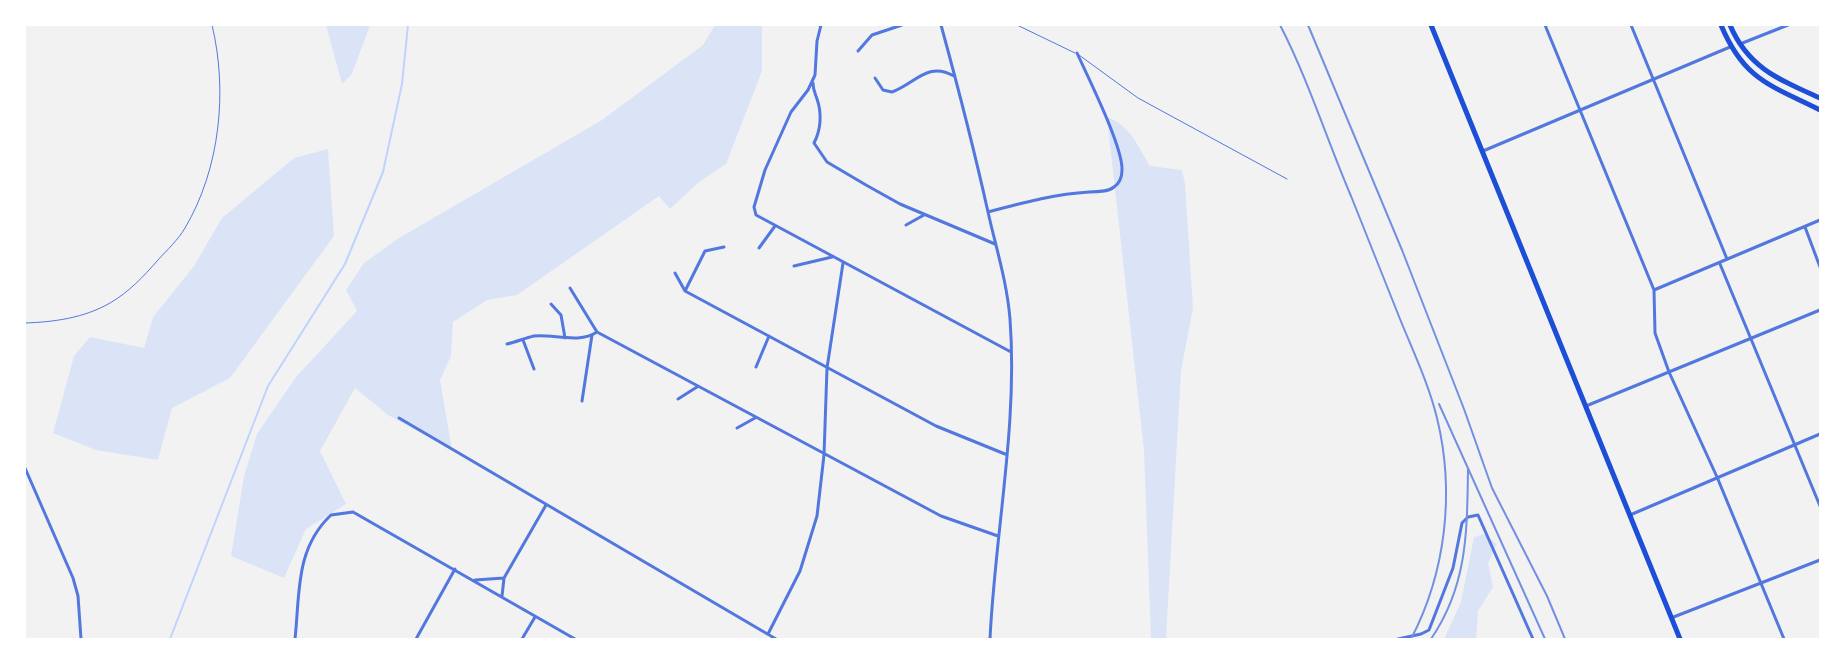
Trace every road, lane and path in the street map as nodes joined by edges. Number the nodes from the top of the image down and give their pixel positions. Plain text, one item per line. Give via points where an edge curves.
1 (212, 25) edge
2 (821, 25) edge
3 (902, 25) edge
4 (941, 25) edge
5 (1017, 25) edge
6 (1432, 25) edge
7 (1545, 25) edge
8 (1631, 25) edge
9 (1721, 25) edge
10 (1730, 25) edge
11 (1788, 25) edge
12 (1740, 44) junction
13 (1730, 47) junction
14 (858, 50) dead end
15 (1077, 53) junction
16 (954, 76) junction
17 (876, 78) dead end
18 (1653, 78) junction
19 (813, 82) junction
20 (1820, 98) edge
21 (1579, 110) junction
22 (1820, 110) edge
23 (1483, 151) junction
24 (1286, 179) dead end
25 (988, 212) junction
26 (925, 215) junction
27 (1820, 220) edge
28 (906, 225) dead end
29 (775, 226) junction
30 (1805, 226) junction
31 (996, 244) junction
32 (724, 247) dead end
33 (759, 248) dead end
34 (832, 257) junction
35 (1727, 259) junction
36 (843, 263) junction
37 (1720, 264) junction
38 (794, 266) dead end
39 (1820, 267) edge
40 (675, 273) dead end
41 (570, 288) dead end
42 (1654, 290) junction
43 (685, 292) junction
44 (551, 304) dead end
45 (1820, 310) edge
46 (25, 324) edge
47 (597, 332) junction
48 (592, 336) junction
49 (769, 336) junction
50 (1751, 337) junction
51 (565, 338) junction
52 (523, 340) junction
53 (508, 344) dead end
54 (1011, 352) junction
55 (756, 367) dead end
56 (827, 368) junction
57 (534, 369) dead end
58 (1669, 372) junction
59 (698, 387) junction
60 (678, 399) dead end
61 (582, 401) dead end
62 (1586, 406) junction
63 (400, 418) dead end
64 (755, 418) junction
65 (737, 428) dead end
66 (1820, 434) edge
67 (1796, 445) junction
68 (1005, 454) junction
69 (824, 455) junction
70 (25, 468) edge
71 (1717, 477) junction
72 (546, 505) junction
73 (1820, 506) edge
74 (1630, 515) junction
75 (998, 536) junction
76 (1820, 560) edge
77 (455, 570) junction
78 (504, 578) junction
79 (475, 580) junction
80 (1761, 583) junction
81 (502, 596) junction
82 (535, 617) junction
83 (1671, 618) junction
84 (768, 634) junction
85 (81, 639) edge
86 (295, 639) edge
87 (416, 639) edge
88 (522, 639) edge
89 (575, 639) edge
90 (776, 639) edge
91 (990, 639) edge
92 (1398, 639) edge
93 (1533, 639) edge
94 (1680, 639) edge
95 (1784, 639) edge

1 - 46 lane via 220,85 216,133 205,185 184,230 142,278 109,304 68,319
2 - 19 street
3 - 14 street via 872,35
4 - 16 street
5 - 15 lane
6 - 23 main road
7 - 21 street
8 - 18 street
9 - 13 main road
10 - 12 main road
11 - 12 street
12 - 20 main road via 1758,66
13 - 18 street
13 - 22 main road via 1748,70 1762,81
15 - 24 lane via 1138,98
15 - 25 street via 1120,158 1122,171 1119,183 1106,190 1055,194
16 - 17 street via 947,72 929,71 892,92 882,90
16 - 25 street via 970,129
18 - 21 street
18 - 35 street
19 - 26 street via 820,131 814,144 827,162
19 - 29 street via 779,135 754,207 756,215
21 - 23 street
21 - 42 street
23 - 62 main road
25 - 31 street
26 - 28 street
26 - 31 street
27 - 30 street
29 - 33 street
29 - 34 street
30 - 35 street
30 - 39 street
31 - 54 street via 1007,286
32 - 43 street via 705,251
34 - 36 street
34 - 38 street
35 - 37 street
36 - 54 street
36 - 56 street
37 - 42 street
37 - 50 street
40 - 43 street
41 - 47 street
42 - 58 street via 1655,333
43 - 49 street
44 - 51 street via 561,315
45 - 50 street
47 - 48 street
47 - 59 street
48 - 51 street
48 - 61 street
49 - 55 street
49 - 56 street
50 - 58 street
50 - 67 street
51 - 52 street via 534,336
52 - 53 street
52 - 57 street
54 - 68 street
56 - 68 street via 936,426
56 - 69 street
58 - 62 street
58 - 71 street
59 - 60 street
59 - 64 street
62 - 74 main road
63 - 72 street
64 - 65 street
64 - 69 street
66 - 67 street
67 - 71 street
67 - 73 street
68 - 75 street
69 - 75 street via 941,516
69 - 84 street via 818,516 810,544
70 - 85 street via 73,578 78,596
71 - 74 street
71 - 80 street
72 - 78 street
72 - 84 street
74 - 83 main road
75 - 91 street
76 - 80 street
77 - 79 street
77 - 86 street via 353,512 331,515 311,540 305,554
77 - 87 street
78 - 79 street
78 - 81 street
79 - 81 street
80 - 83 street
80 - 95 street
81 - 82 street
82 - 88 street
82 - 89 street
83 - 94 main road
84 - 90 street
92 - 93 street via 1429,630 1454,568 1462,523 1468,517 1478,515

